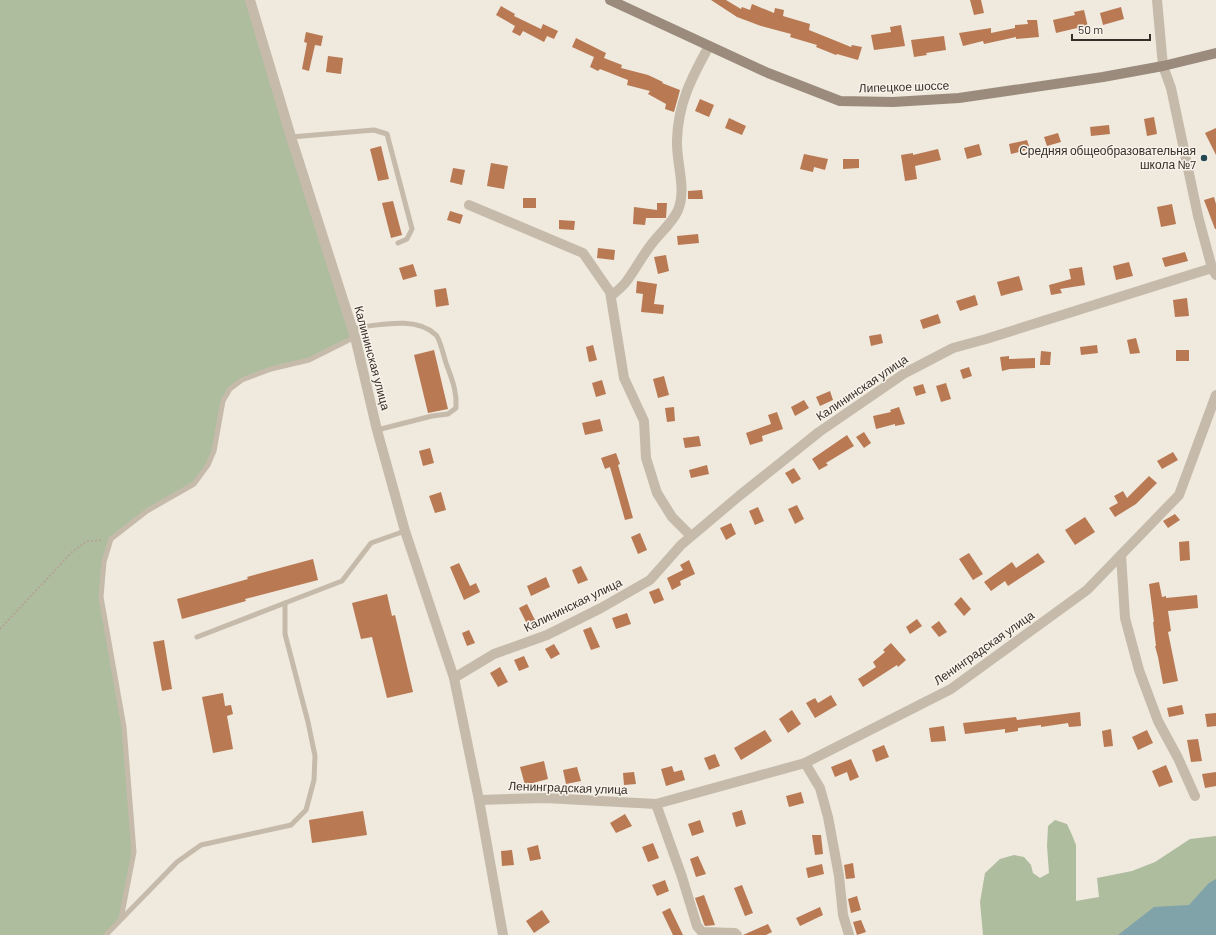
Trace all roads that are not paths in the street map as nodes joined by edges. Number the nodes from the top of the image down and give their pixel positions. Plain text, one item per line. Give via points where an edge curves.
1 (250, 0) edge
2 (610, 0) edge
3 (1157, 0) edge
4 (709, 46) junction
5 (1216, 54) edge
6 (1164, 66) junction
7 (291, 137) junction
8 (469, 205) dead end
9 (398, 243) dead end
10 (1214, 272) edge
11 (611, 296) junction
12 (354, 333) junction
13 (1216, 395) edge
14 (377, 430) junction
15 (405, 531) junction
16 (691, 536) junction
17 (1121, 555) junction
18 (285, 603) junction
19 (197, 637) dead end
20 (454, 678) junction
21 (805, 764) junction
22 (1195, 796) dead end
23 (479, 800) junction
24 (656, 804) junction
25 (121, 919) junction
26 (106, 935) edge
27 (504, 935) edge
28 (737, 935) edge
29 (849, 935) edge

1 - 7 street, Калининская улица
2 - 4 street, Липецкое шоссе
3 - 6 street
4 - 6 street, Липецкое шоссе via 768,73 840,101 893,102 959,98
4 - 11 street via 684,96 680,116 677,141 682,195 678,210 626,282
5 - 6 street, Липецкое шоссе
6 - 10 street via 1198,216
7 - 9 lane via 374,130 387,134 412,229 407,239
7 - 12 street, Калининская улица
8 - 11 street via 583,253
10 - 16 street, Калининская улица via 953,348 904,373 819,432
11 - 16 street via 624,378 644,421 646,458 657,493 672,517
12 - 14 street, Калининская улица
12 - 14 lane via 386,324 424,326 437,335 457,394 456,408 448,414
12 - 25 lane via 309,360 271,369 242,380 230,389 223,401 214,451 208,465 194,484 147,511 111,539 104,562 101,597 124,727 134,852
13 - 17 street, Ленинградская улица via 1179,495
14 - 15 street, Калининская улица
15 - 18 lane via 370,543 342,581
15 - 20 street, Калининская улица
16 - 20 street, Калининская улица via 650,580 547,635 494,654
17 - 21 street, Ленинградская улица via 1087,590 951,689
17 - 22 street via 1125,618 1139,670 1158,721
18 - 19 lane
18 - 25 lane via 285,634 315,756 314,780 306,810 291,825 201,845 177,862
20 - 23 street, Калининская улица
21 - 24 street, Ленинградская улица
21 - 29 street via 820,788 828,816 843,915
23 - 24 street, Ленинградская улица via 545,798
23 - 27 street, Калининская улица
24 - 28 street via 697,926 702,932
25 - 26 lane

